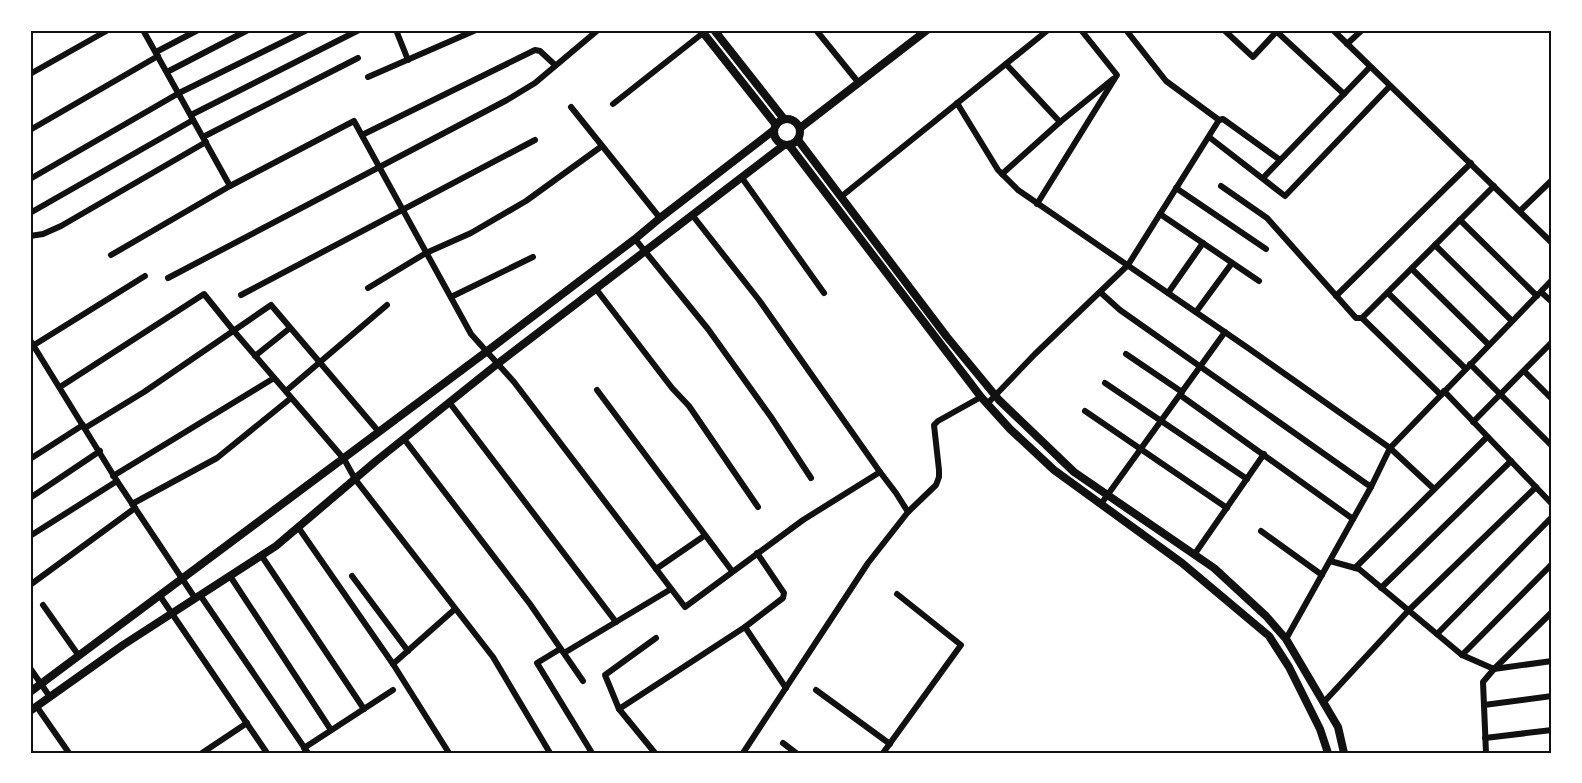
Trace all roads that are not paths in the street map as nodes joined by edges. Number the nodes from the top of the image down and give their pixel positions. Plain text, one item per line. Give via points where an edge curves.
1 (108, 30) edge
2 (143, 30) edge
3 (198, 30) edge
4 (248, 30) edge
5 (307, 30) edge
6 (359, 30) edge
7 (396, 30) edge
8 (476, 30) edge
9 (598, 30) edge
10 (714, 30) edge
11 (816, 30) edge
12 (927, 30) edge
13 (1048, 30) edge
14 (1081, 30) edge
15 (1126, 30) edge
16 (1224, 30) edge
17 (1334, 30) edge
18 (1362, 30) edge
19 (702, 31) edge
20 (1276, 31) edge
21 (1347, 44) junction
22 (157, 54) junction
23 (357, 58) dead end
24 (408, 60) junction
25 (1006, 64) junction
26 (555, 65) junction
27 (1370, 67) junction
28 (167, 72) junction
29 (30, 74) edge
30 (1117, 75) junction
31 (369, 77) dead end
32 (858, 82) junction
33 (1390, 86) junction
34 (179, 93) junction
35 (1344, 94) junction
36 (957, 103) junction
37 (613, 104) dead end
38 (571, 106) dead end
39 (192, 117) junction
40 (784, 119) junction
41 (1219, 120) junction
42 (1060, 122) junction
43 (775, 128) junction
44 (800, 128) junction
45 (30, 130) edge
46 (362, 135) junction
47 (1209, 137) junction
48 (205, 140) junction
49 (536, 140) dead end
50 (798, 140) junction
51 (787, 145) junction
52 (602, 146) junction
53 (1280, 160) junction
54 (1471, 163) junction
55 (379, 166) junction
56 (1002, 174) junction
57 (742, 178) junction
58 (1263, 178) junction
59 (30, 179) edge
60 (1552, 180) edge
61 (230, 186) junction
62 (1221, 186) dead end
63 (1494, 186) junction
64 (1176, 189) junction
65 (842, 196) junction
66 (1037, 204) junction
67 (404, 211) junction
68 (1520, 211) junction
69 (30, 213) edge
70 (1160, 214) junction
71 (693, 216) junction
72 (660, 218) junction
73 (1460, 220) junction
74 (30, 236) edge
75 (635, 240) junction
76 (1203, 243) junction
77 (1552, 243) edge
78 (1435, 245) junction
79 (1266, 249) dead end
80 (426, 253) junction
81 (645, 253) junction
82 (111, 255) dead end
83 (533, 257) dead end
84 (1232, 263) junction
85 (1128, 265) junction
86 (1412, 268) junction
87 (145, 276) dead end
88 (168, 278) dead end
89 (1552, 280) edge
90 (1259, 281) dead end
91 (368, 288) dead end
92 (596, 289) junction
93 (1100, 292) junction
94 (1388, 292) junction
95 (824, 293) dead end
96 (1168, 293) junction
97 (1539, 294) junction
98 (241, 295) dead end
99 (1336, 296) junction
100 (451, 297) junction
101 (1552, 302) edge
102 (387, 305) dead end
103 (1196, 312) junction
104 (1362, 318) junction
105 (1512, 321) junction
106 (290, 328) junction
107 (233, 330) junction
108 (1225, 332) junction
109 (32, 343) edge
110 (1489, 345) junction
111 (1550, 347) edge
112 (486, 352) junction
113 (1126, 354) dead end
114 (255, 356) junction
115 (319, 363) junction
116 (496, 365) junction
117 (1201, 366) junction
118 (1468, 367) junction
119 (1524, 371) junction
120 (274, 378) junction
121 (1105, 383) dead end
122 (60, 387) junction
123 (597, 390) dead end
124 (286, 391) junction
125 (1181, 393) junction
126 (1442, 393) junction
127 (1501, 394) junction
128 (995, 396) junction
129 (291, 398) junction
130 (1552, 399) edge
131 (984, 401) junction
132 (449, 402) junction
133 (1085, 411) dead end
134 (1161, 420) junction
135 (1473, 422) junction
136 (84, 426) junction
137 (379, 432) junction
138 (1488, 437) junction
139 (404, 439) junction
140 (1552, 446) edge
141 (1390, 448) junction
142 (1141, 449) junction
143 (100, 451) junction
144 (1264, 454) junction
145 (30, 459) edge
146 (344, 459) junction
147 (1511, 461) junction
148 (880, 472) junction
149 (115, 478) junction
150 (355, 478) junction
151 (812, 478) dead end
152 (1247, 479) junction
153 (1371, 487) junction
154 (1536, 487) junction
155 (1434, 489) junction
156 (1107, 495) junction
157 (30, 498) edge
158 (1101, 504) junction
159 (1552, 504) edge
160 (133, 506) junction
161 (758, 507) dead end
162 (1227, 508) junction
163 (908, 512) junction
164 (1552, 517) edge
165 (1353, 519) junction
166 (298, 527) junction
167 (1261, 531) dead end
168 (30, 536) edge
169 (704, 536) junction
170 (757, 553) junction
171 (261, 555) junction
172 (1194, 555) junction
173 (1330, 561) junction
174 (1552, 564) edge
175 (1355, 568) junction
176 (656, 569) junction
177 (732, 571) junction
178 (1322, 575) junction
179 (230, 576) junction
180 (352, 576) dead end
181 (182, 580) junction
182 (30, 585) edge
183 (1382, 588) junction
184 (671, 589) junction
185 (897, 594) dead end
186 (160, 596) junction
187 (198, 597) junction
188 (42, 605) dead end
189 (455, 609) junction
190 (1409, 610) junction
191 (1552, 612) edge
192 (172, 613) junction
193 (616, 622) junction
194 (745, 627) junction
195 (1437, 634) junction
196 (656, 639) dead end
197 (1286, 639) junction
198 (408, 651) junction
199 (562, 651) junction
200 (1462, 654) junction
201 (79, 656) junction
202 (1552, 661) edge
203 (393, 664) junction
204 (30, 668) edge
205 (1494, 669) junction
206 (583, 681) dead end
207 (41, 684) junction
208 (786, 688) junction
209 (393, 690) dead end
210 (816, 690) dead end
211 (30, 692) edge
212 (1552, 696) edge
213 (50, 697) junction
214 (1324, 702) junction
215 (1484, 705) junction
216 (33, 709) edge
217 (364, 709) junction
218 (619, 709) junction
219 (247, 723) junction
220 (331, 730) junction
221 (1552, 730) edge
222 (1485, 738) junction
223 (783, 743) dead end
224 (890, 744) junction
225 (306, 750) edge
226 (69, 753) edge
227 (202, 753) edge
228 (267, 753) edge
229 (449, 753) edge
230 (550, 753) edge
231 (592, 753) edge
232 (655, 753) edge
233 (743, 753) edge
234 (796, 753) edge
235 (883, 753) edge
236 (1328, 753) edge
237 (1344, 753) edge
238 (1486, 753) edge

1 - 29 street
2 - 22 street
3 - 22 street
4 - 28 street
5 - 34 street
6 - 39 street
7 - 24 street
8 - 24 street
9 - 26 street
10 - 40 street
11 - 32 street
12 - 32 street
13 - 25 street
14 - 30 street
15 - 41 street via 1166,81
16 - 20 street via 1253,57
17 - 21 street
18 - 21 street
19 - 37 street
19 - 43 street
20 - 35 street
21 - 27 street
22 - 28 street
22 - 45 street
23 - 48 street
24 - 31 street
25 - 36 street
25 - 42 street
26 - 46 street via 535,50
26 - 55 street via 536,83 507,100
27 - 33 street
27 - 35 street
28 - 34 street
30 - 42 street
30 - 66 street
32 - 44 street
33 - 54 street
33 - 58 street via 1285,196
34 - 39 street
34 - 59 street
35 - 53 street
36 - 56 street
36 - 65 street
38 - 52 street
39 - 48 street
39 - 69 street
40 - 43 street
40 - 44 street via 794,120
41 - 47 street
41 - 53 street via 1223,119
42 - 56 street
43 - 51 street via 777,140
43 - 72 street
44 - 50 street
46 - 55 street
46 - 61 street via 354,121
47 - 58 street
47 - 64 street
48 - 61 street
48 - 74 street via 61,226
49 - 67 street
50 - 51 street
50 - 65 street
51 - 57 street
51 - 131 street
52 - 72 street
52 - 80 street via 526,201 471,233
53 - 58 street
54 - 63 street
54 - 99 street
55 - 67 street
55 - 88 street
56 - 66 street
57 - 71 street
57 - 95 street
60 - 68 street
61 - 82 street
62 - 99 street via 1267,219
63 - 68 street
63 - 73 street
64 - 70 street
64 - 79 street
65 - 128 street
66 - 85 street
67 - 80 street
67 - 98 street
68 - 77 street
70 - 76 street
70 - 85 street
71 - 81 street
71 - 148 street via 766,310
72 - 75 street
73 - 78 street
73 - 97 street
75 - 81 street
75 - 112 street
76 - 84 street
76 - 96 street
78 - 86 street
78 - 105 street
80 - 91 street
80 - 100 street
81 - 92 street
81 - 151 street via 714,338
83 - 100 street
84 - 90 street
84 - 103 street
85 - 93 street
85 - 96 street
86 - 94 street
86 - 110 street
87 - 109 street
89 - 97 street
92 - 116 street
92 - 161 street via 690,406
93 - 117 street
93 - 128 street
94 - 104 street
94 - 118 street
96 - 103 street
97 - 101 street
97 - 105 street
99 - 104 street via 1356,318
100 - 112 street
102 - 115 street
103 - 108 street
104 - 126 street
105 - 110 street
106 - 107 street via 271,305
106 - 114 street
106 - 115 street
107 - 114 street
107 - 122 street via 204,294
107 - 136 street via 144,392
108 - 117 street
108 - 141 street
109 - 122 street
110 - 118 street
111 - 119 street
112 - 116 street
112 - 137 street
113 - 125 street
114 - 120 street
115 - 124 street
115 - 137 street
116 - 132 street
116 - 176 street via 514,382
117 - 125 street
117 - 153 street
118 - 126 street
118 - 127 street
119 - 127 street
119 - 130 street
120 - 124 street
120 - 149 street
121 - 134 street
122 - 136 street
123 - 169 street
124 - 129 street
125 - 134 street
125 - 144 street
126 - 135 street
126 - 141 street
127 - 135 street
127 - 140 street
128 - 131 street
128 - 156 street via 1074,472
129 - 146 street
129 - 160 street via 217,458
131 - 158 street via 1054,470
131 - 163 street via 934,425 939,477 936,485
132 - 139 street
132 - 193 street
133 - 142 street
134 - 142 street
134 - 152 street
135 - 138 street
136 - 143 street
136 - 145 street
137 - 146 street
138 - 147 street
138 - 155 street
139 - 150 street
139 - 199 street
141 - 153 street
141 - 155 street
142 - 156 street
142 - 162 street
143 - 149 street
143 - 157 street
144 - 152 street
144 - 165 street
146 - 150 street
146 - 181 street
147 - 154 street
147 - 183 street
148 - 163 street
148 - 170 street
149 - 160 street
149 - 168 street
150 - 166 street
150 - 189 street
152 - 162 street
153 - 165 street
154 - 159 street
154 - 190 street
155 - 175 street
156 - 158 street
156 - 172 street
158 - 236 street via 1182,563 1269,636 1289,667
160 - 181 street
160 - 182 street
162 - 172 street
163 - 208 street via 868,563
164 - 195 street
165 - 173 street
166 - 171 street
166 - 203 street
167 - 178 street
169 - 176 street
169 - 177 street
170 - 177 street
170 - 194 street via 785,595
171 - 179 street
171 - 217 street
172 - 197 street via 1214,568
173 - 175 street
173 - 178 street
174 - 200 street
175 - 183 street
176 - 184 street
177 - 184 street via 685,607
178 - 197 street
179 - 187 street
179 - 220 street
180 - 198 street
181 - 186 street
181 - 187 street
183 - 190 street
184 - 193 street
185 - 224 street via 961,645
186 - 192 street
186 - 201 street
187 - 192 street
187 - 225 street
188 - 201 street
189 - 198 street
189 - 230 street via 493,657
190 - 195 street
190 - 214 street
191 - 205 street
192 - 213 street
192 - 219 street
193 - 199 street
194 - 208 street
194 - 218 street
195 - 200 street
196 - 218 street via 605,675
197 - 214 street
198 - 203 street
199 - 206 street
199 - 231 street via 537,663
200 - 205 street
201 - 207 street
202 - 205 street
203 - 229 street
204 - 207 street
205 - 215 street via 1483,682
207 - 211 street
207 - 213 street
208 - 233 street
209 - 217 street
210 - 224 street
212 - 215 street
213 - 216 street
214 - 237 street via 1338,728
215 - 222 street
216 - 226 street
217 - 220 street
218 - 232 street
219 - 227 street
219 - 228 street
220 - 225 street
221 - 222 street
222 - 238 street
223 - 234 street
224 - 235 street

